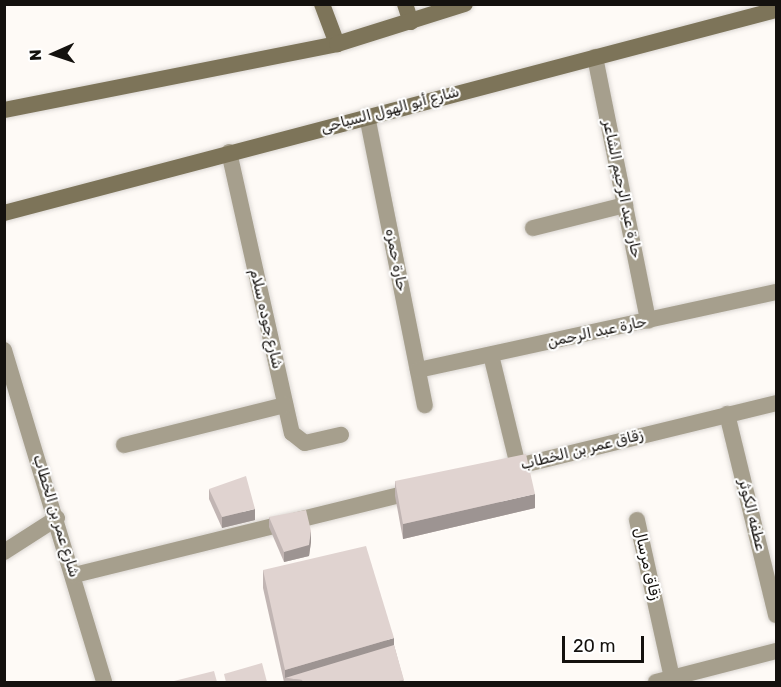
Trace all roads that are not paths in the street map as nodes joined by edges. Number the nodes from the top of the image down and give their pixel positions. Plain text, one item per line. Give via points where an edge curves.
1 (322, 4) edge
2 (405, 4) edge
3 (465, 4) edge
4 (777, 10) edge
5 (411, 22) junction
6 (336, 44) junction
7 (594, 57) junction
8 (4, 110) edge
9 (367, 116) junction
10 (229, 152) junction
11 (625, 205) junction
12 (4, 213) edge
13 (533, 228) dead end
14 (777, 292) edge
15 (648, 321) junction
16 (4, 350) edge
17 (491, 355) junction
18 (418, 370) junction
19 (777, 403) edge
20 (285, 405) junction
21 (425, 405) dead end
22 (727, 414) junction
23 (341, 435) dead end
24 (124, 445) dead end
25 (518, 466) junction
26 (485, 474) edge
27 (429, 488) edge
28 (57, 518) junction
29 (637, 520) dead end
30 (4, 552) edge
31 (74, 575) junction
32 (777, 615) edge
33 (777, 651) edge
34 (664, 680) edge
35 (104, 682) edge

1 - 6 main road
2 - 5 main road
3 - 5 main road
4 - 7 main road, شارع أبو الهول السياحى
5 - 6 main road
6 - 8 main road
7 - 9 main road, شارع أبو الهول السياحى
7 - 11 street, حارة عبد الرحيم الشاعر
9 - 10 main road, شارع أبو الهول السياحى
9 - 18 street, حارة حمزه
10 - 12 main road, شارع أبو الهول السياحى
10 - 20 street, شارع جوده سلام
11 - 13 street
11 - 15 street, حارة عبد الرحيم الشاعر
14 - 15 street, حارة عبد الرحمن
15 - 17 street, حارة عبد الرحمن
16 - 28 street, شارع عمر بن الخطاب
17 - 18 street, حارة عبد الرحمن
17 - 25 street
18 - 21 street, حارة حمزه
19 - 22 street, زقاق عمر بن الخطاب
20 - 23 street, شارع جوده سلام via 297,440 313,443
20 - 24 street
22 - 25 street, زقاق عمر بن الخطاب
22 - 32 street, عطفه الكوثر
25 - 26 street, زقاق عمر بن الخطاب
27 - 31 street
28 - 30 street
28 - 31 street, شارع عمر بن الخطاب
29 - 34 street, زقاق مرسال
31 - 35 street, شارع عمر بن الخطاب
33 - 34 street

